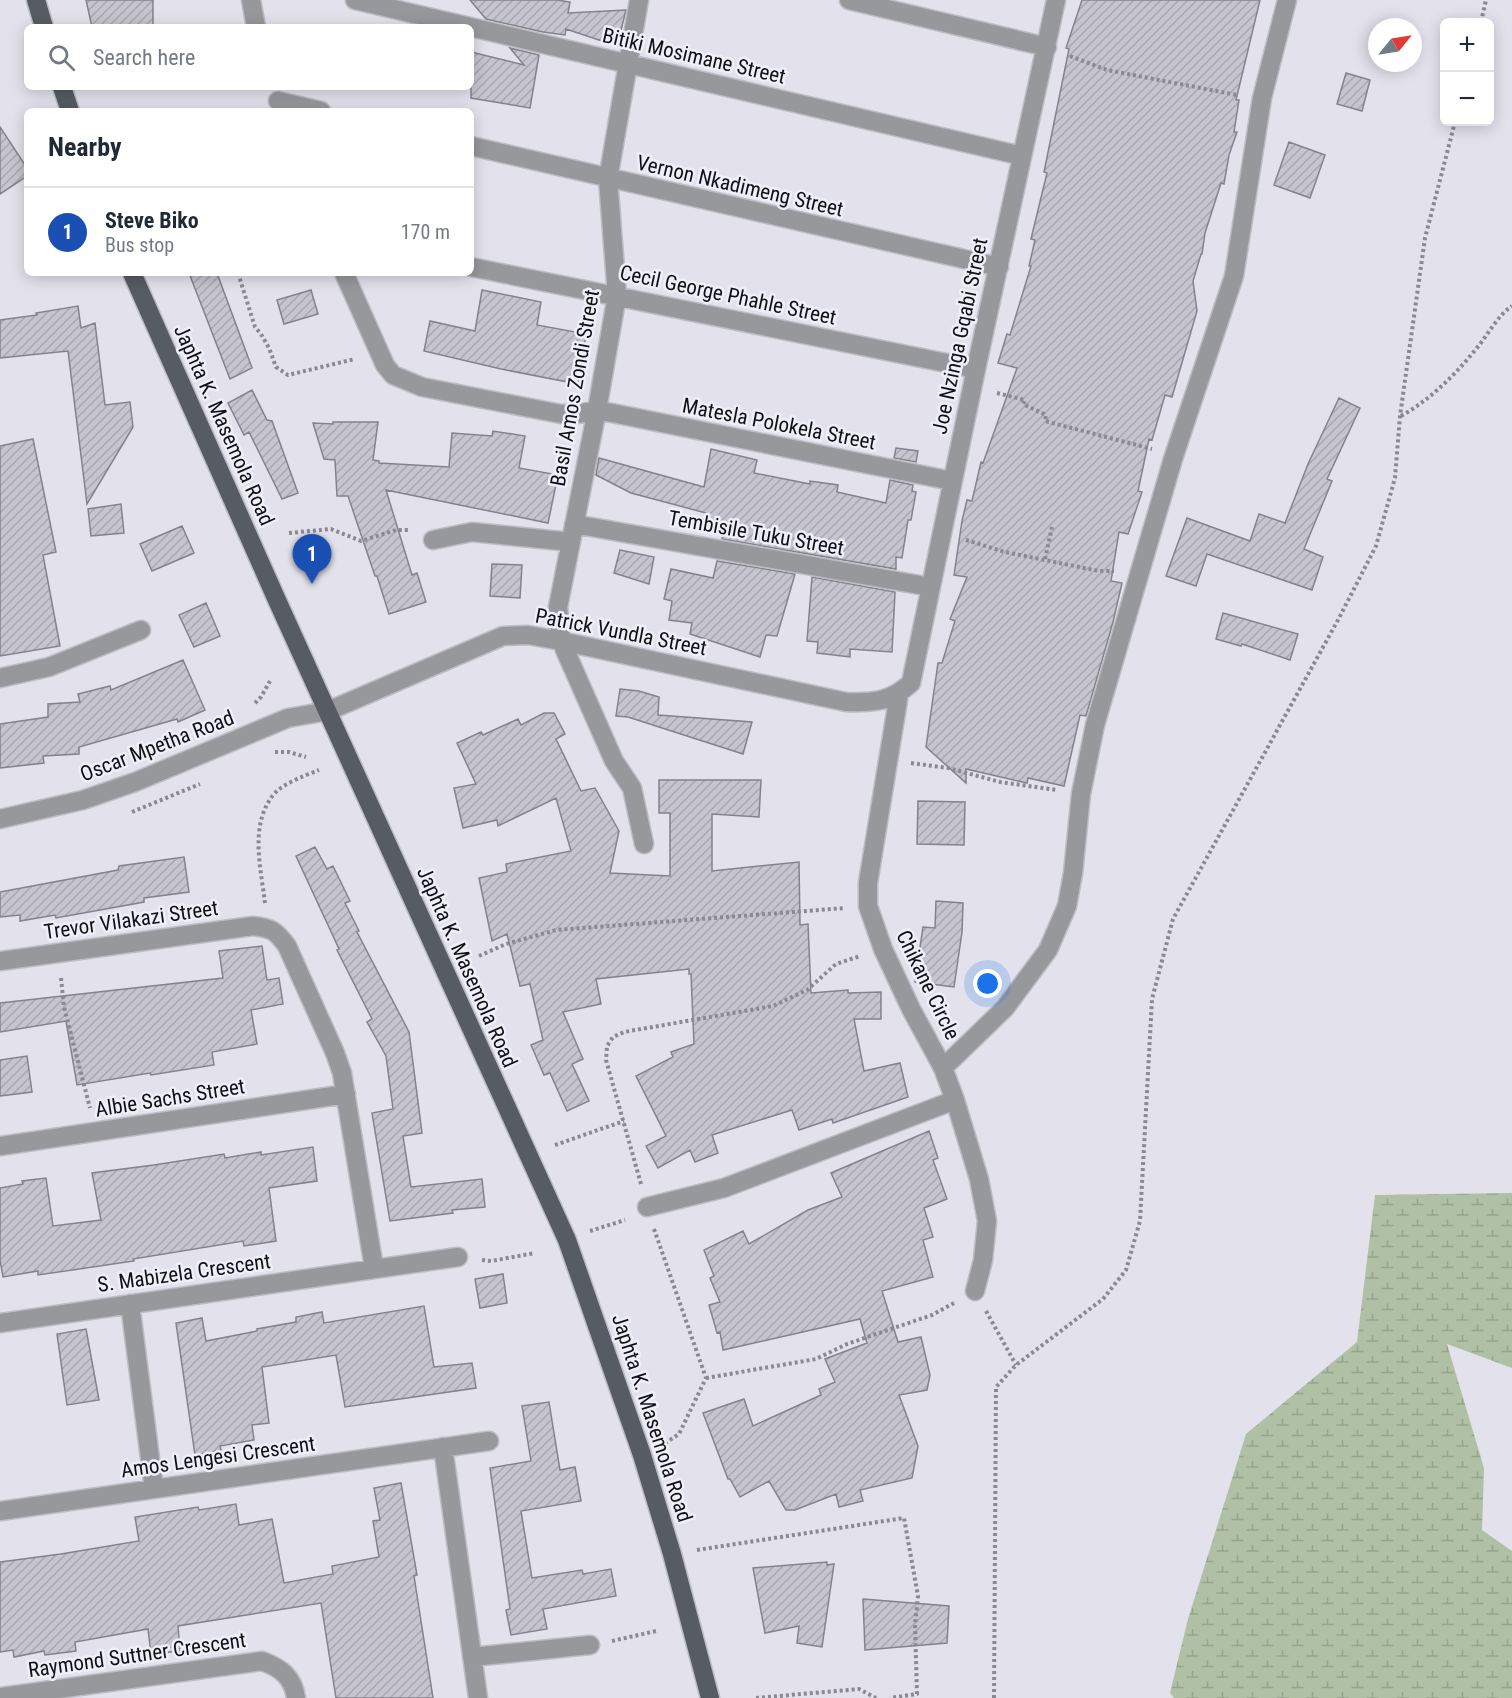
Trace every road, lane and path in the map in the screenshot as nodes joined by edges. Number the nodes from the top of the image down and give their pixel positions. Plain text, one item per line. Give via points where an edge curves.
1 (36, 0) edge
2 (251, 0) edge
3 (355, 0) edge
4 (639, 0) edge
5 (849, 0) edge
6 (1056, 0) edge
7 (1287, 0) edge
8 (1486, 0) edge
9 (1482, 18) edge
10 (43, 24) edge
11 (255, 24) edge
12 (459, 24) edge
13 (474, 28) edge
14 (1047, 47) junction
15 (627, 63) junction
16 (63, 90) edge
17 (1262, 98) junction
18 (278, 100) edge
19 (69, 108) edge
20 (309, 108) edge
21 (1454, 126) edge
22 (474, 147) edge
23 (1022, 156) junction
24 (608, 179) junction
25 (999, 267) junction
26 (474, 268) edge
27 (133, 276) edge
28 (239, 276) edge
29 (345, 276) edge
30 (616, 295) junction
31 (1512, 306) edge
32 (379, 352) junction
33 (976, 369) junction
34 (972, 388) junction
35 (597, 410) junction
36 (1400, 416) junction
37 (1173, 459) junction
38 (952, 481) junction
39 (574, 524) junction
40 (1052, 527) dead end
41 (289, 533) dead end
42 (941, 537) junction
43 (433, 540) joint
44 (570, 542) junction
45 (1045, 559) junction
46 (1138, 572) junction
47 (931, 587) junction
48 (141, 630) dead end
49 (561, 641) junction
50 (0, 678) edge
51 (905, 688) junction
52 (328, 711) junction
53 (887, 760) junction
54 (319, 770) dead end
55 (1081, 794) junction
56 (0, 819) edge
57 (644, 844) dead end
58 (867, 906) junction
59 (268, 927) junction
60 (883, 949) junction
61 (58, 953) junction
62 (479, 956) dead end
63 (0, 961) edge
64 (943, 1068) junction
65 (346, 1094) junction
66 (955, 1100) junction
67 (624, 1121) junction
68 (97, 1131) junction
69 (555, 1145) dead end
70 (0, 1146) edge
71 (647, 1207) junction
72 (589, 1231) dead end
73 (535, 1252) dead end
74 (458, 1257) joint
75 (374, 1268) junction
76 (975, 1291) joint
77 (130, 1304) junction
78 (932, 1315) dead end
79 (0, 1323) edge
80 (1016, 1365) junction
81 (706, 1378) junction
82 (489, 1441) dead end
83 (664, 1444) dead end
84 (443, 1447) junction
85 (154, 1489) junction
86 (0, 1511) edge
87 (693, 1551) dead end
88 (656, 1631) dead end
89 (591, 1645) joint
90 (472, 1657) junction
91 (0, 1697) edge
92 (296, 1698) edge
93 (478, 1698) edge
94 (710, 1698) edge
95 (756, 1698) edge
96 (876, 1698) edge
97 (890, 1698) edge
98 (994, 1698) edge

1 - 10 main road
2 - 11 street
3 - 12 street, Bitiki Mosimane Street
4 - 15 street, Basil Amos Zondi Street
5 - 14 street
6 - 14 street, Joe Nzinga Gqabi Street
7 - 17 street
8 - 9 path
13 - 15 street, Bitiki Mosimane Street
14 - 17 path via 1107,70
14 - 23 street, Joe Nzinga Gqabi Street
15 - 23 street, Bitiki Mosimane Street
15 - 24 street, Basil Amos Zondi Street
16 - 19 main road
17 - 37 street via 1233,276
18 - 20 street
21 - 36 path via 1425,238
22 - 24 street, Vernon Nkadimeng Street
23 - 25 street, Joe Nzinga Gqabi Street
24 - 25 street, Vernon Nkadimeng Street
24 - 30 street, Basil Amos Zondi Street
25 - 33 street, Joe Nzinga Gqabi Street
26 - 30 street, Cecil George Phahle Street
27 - 52 main road, Japhta K. Masemola Road
28 - 32 path via 255,327 276,368 288,375
29 - 32 street, Matesla Polokela Street
30 - 33 street, Cecil George Phahle Street
30 - 35 street, Basil Amos Zondi Street
31 - 36 path via 1437,392
32 - 35 street, Matesla Polokela Street via 393,375 422,387 561,414
33 - 34 street, Joe Nzinga Gqabi Street
34 - 37 path via 1024,400 1023,404 1046,415 1045,421 1149,448
34 - 38 street, Joe Nzinga Gqabi Street
35 - 38 street, Matesla Polokela Street
35 - 39 street, Basil Amos Zondi Street
36 - 80 path via 1395,478 1376,546 1173,919 1152,999 1140,1221 1126,1270 1103,1299
37 - 46 street
38 - 42 street, Joe Nzinga Gqabi Street
39 - 44 street, Basil Amos Zondi Street
39 - 47 street, Tembisile Tuku Street
40 - 45 path
41 - 43 path via 331,529 361,541 396,530 410,530
42 - 45 path
42 - 47 street, Joe Nzinga Gqabi Street
43 - 44 street via 472,532
44 - 49 street, Basil Amos Zondi Street via 558,607
45 - 46 path via 1099,571
46 - 55 street via 1095,725
47 - 51 street, Joe Nzinga Gqabi Street
48 - 50 street via 49,667
49 - 51 street, Patrick Vundla Street via 846,702 873,703
49 - 52 street, Patrick Vundla Street via 528,635 503,636
49 - 57 street, Basil Amos Zondi Street via 614,761 632,788
51 - 53 street, Chikane Circle
52 - 56 street, Oscar Mpetha Road via 288,718 93,796
52 - 94 main road, Japhta K. Masemola Road via 567,1240 642,1455
53 - 55 path
53 - 58 street, Chikane Circle
54 - 59 path via 280,789 271,797 260,821 258,848
55 - 64 street via 1067,906 1048,950 1005,1008
58 - 60 street, Chikane Circle
58 - 62 path via 555,930
59 - 61 street, Trevor Vilakazi Street
59 - 65 street via 287,946 335,1053
60 - 64 street, Chikane Circle
60 - 67 path via 836,964 807,990 773,1006 613,1037 607,1046 606,1060
61 - 63 street, Trevor Vilakazi Street
61 - 68 path via 64,1007
64 - 66 street, Chikane Circle
65 - 68 street, Albie Sachs Street
65 - 75 street
66 - 71 street via 724,1188
66 - 76 street, Chikane Circle via 979,1179 987,1221
67 - 69 path
67 - 71 path
68 - 70 street, Albie Sachs Street
71 - 72 path via 640,1216
71 - 81 path
73 - 74 path via 491,1261
74 - 75 street, S. Mabizela Crescent
75 - 77 street, S. Mabizela Crescent
76 - 80 path
77 - 79 street, S. Mabizela Crescent
77 - 85 street
78 - 81 path via 847,1344 816,1359
80 - 98 path via 996,1387
81 - 83 path via 679,1434
82 - 84 street, Amos Lengesi Crescent
84 - 85 street, Amos Lengesi Crescent
84 - 90 street
85 - 86 street, Amos Lengesi Crescent
87 - 97 path via 904,1518 918,1596 917,1694
88 - 89 path
89 - 90 street
90 - 93 street
91 - 92 street, Raymond Suttner Crescent via 262,1661 284,1672
95 - 96 path via 859,1689

